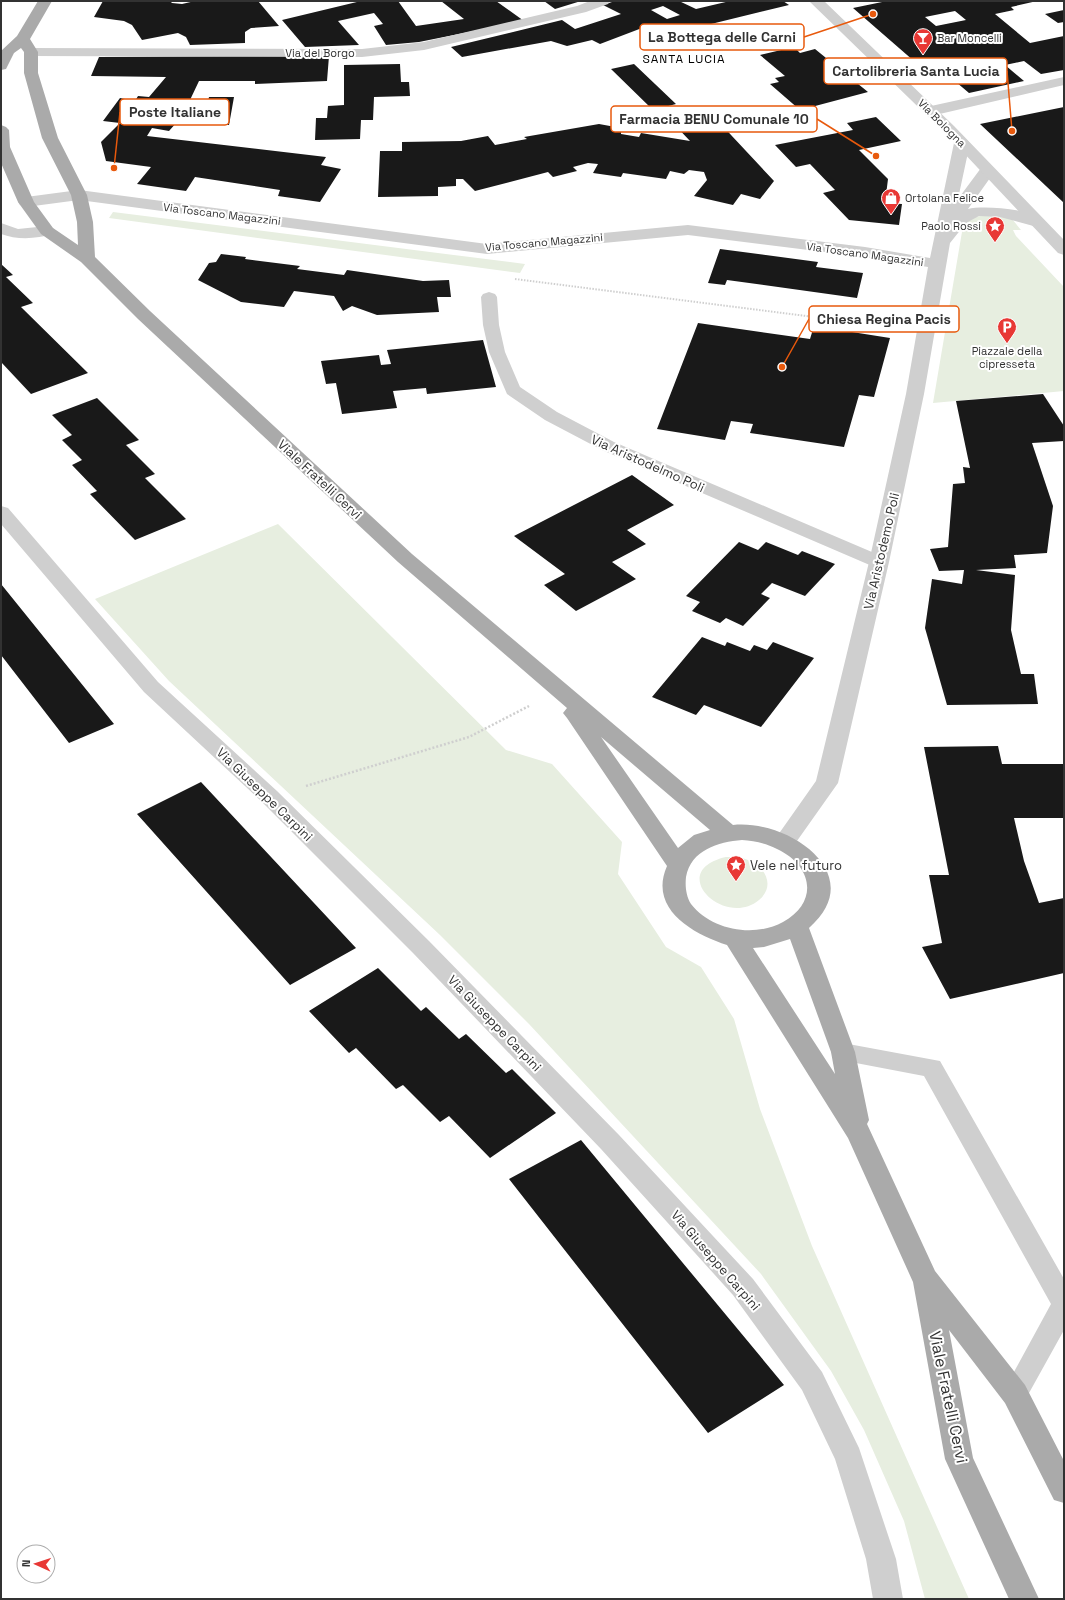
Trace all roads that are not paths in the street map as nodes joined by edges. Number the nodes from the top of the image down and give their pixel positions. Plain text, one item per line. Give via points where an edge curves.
1 (45, 1) edge
2 (603, 1) edge
3 (816, 1) edge
4 (23, 39) junction
5 (5, 51) edge
6 (31, 52) junction
7 (1, 66) edge
8 (1064, 81) edge
9 (931, 111) junction
10 (1, 130) edge
11 (962, 143) junction
12 (987, 171) junction
13 (79, 195) junction
14 (26, 202) junction
15 (1037, 222) junction
16 (1, 228) edge
17 (47, 231) junction
18 (943, 237) junction
19 (1064, 250) edge
20 (88, 258) junction
21 (937, 264) junction
22 (489, 297) dead end
23 (1, 512) edge
24 (879, 562) junction
25 (559, 691) junction
26 (728, 833) junction
27 (784, 842) junction
28 (677, 864) junction
29 (797, 926) junction
30 (734, 937) junction
31 (843, 1052) junction
32 (859, 1133) junction
33 (926, 1279) junction
34 (1064, 1304) edge
35 (1014, 1394) junction
36 (1064, 1490) edge
37 (888, 1599) edge
38 (1024, 1599) edge

1 - 4 main road
2 - 6 street, Via del Borgo via 581,9 424,46 362,53
3 - 9 street, Via Bologna
4 - 5 main road
4 - 6 main road
5 - 7 main road
6 - 13 main road via 31,73 50,138
8 - 9 street
9 - 11 street, Via Bologna
10 - 14 main road, Viale Fratelli Cervi via 2,147
11 - 12 street, Via Bologna
11 - 18 street, Via Aristodemo Poli
12 - 15 street, Via Bologna
12 - 18 street, Via Aristodemo Poli
13 - 14 street
13 - 20 main road via 85,222
13 - 21 street, Via Toscano Magazzini via 487,249 688,230 865,252
14 - 17 main road, Viale Fratelli Cervi
15 - 18 street, Via Aristodemo Poli via 992,211 971,213 964,215
15 - 19 street, Via Bologna
16 - 17 street via 16,234
17 - 20 main road, Viale Fratelli Cervi
18 - 21 street, Via Aristodemo Poli
20 - 25 main road, Viale Fratelli Cervi via 144,315 405,558
21 - 24 street, Via Aristodemo Poli via 927,332
22 - 24 lane, Via Aristodelmo Poli via 491,325 497,352 513,390 551,416 608,446
23 - 37 street, Via Giuseppe Carpini via 151,688 269,796 512,1039 743,1287 812,1381 849,1457 881,1559
24 - 27 street, Via Aristodemo Poli via 827,783
25 - 26 main road
25 - 28 main road
26 - 27 main road via 757,834
26 - 28 main road via 697,844
27 - 29 main road via 808,860 818,883 819,895 815,907 808,918
28 - 30 main road via 674,890 688,915 716,933
29 - 30 main road via 761,939
29 - 31 main road
30 - 32 main road
31 - 32 main road
31 - 34 lane via 932,1068
32 - 33 main road, Viale Fratelli Cervi
33 - 35 main road, Viale Fratelli Cervi
33 - 38 main road, Viale Fratelli Cervi via 959,1459
34 - 35 lane
35 - 36 main road, Viale Fratelli Cervi

